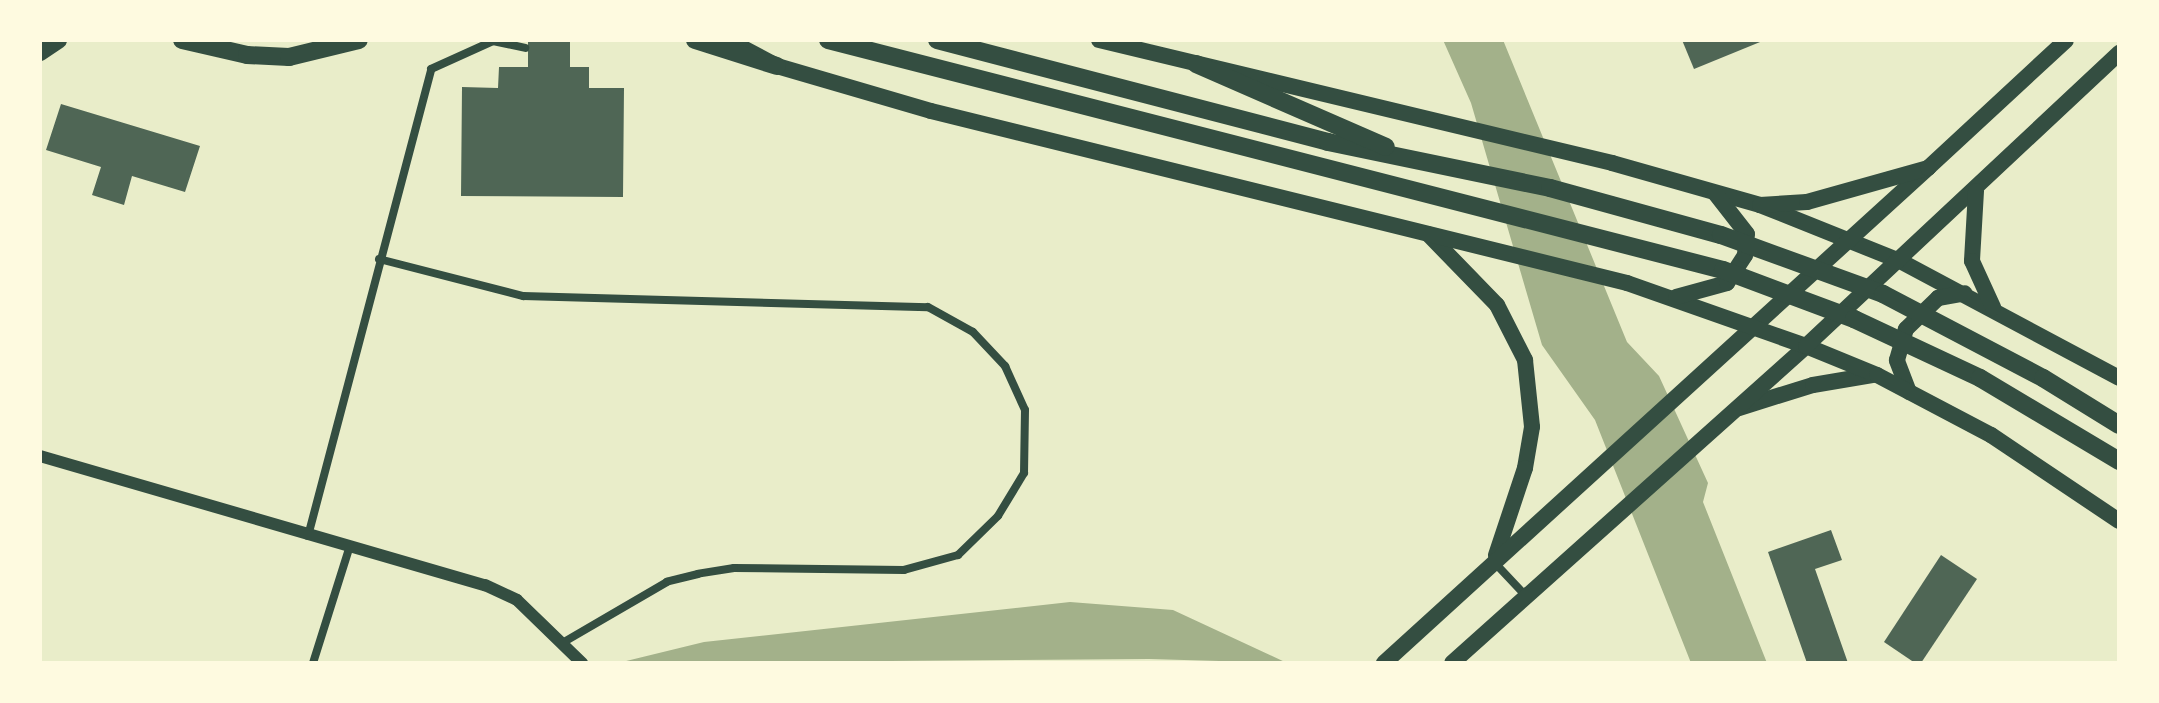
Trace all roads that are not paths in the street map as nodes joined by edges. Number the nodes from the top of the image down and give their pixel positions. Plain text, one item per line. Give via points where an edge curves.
1 (58, 40) edge
2 (182, 40) edge
3 (359, 40) edge
4 (695, 40) edge
5 (728, 40) edge
6 (828, 40) edge
7 (937, 40) edge
8 (1099, 40) edge
9 (2057, 43) edge
10 (525, 48) dead end
11 (40, 52) edge
12 (2119, 53) edge
13 (1196, 64) junction
14 (777, 66) junction
15 (1422, 162) junction
16 (1928, 168) junction
17 (1712, 190) junction
18 (1976, 191) junction
19 (1760, 205) junction
20 (1428, 234) junction
21 (1849, 241) junction
22 (379, 259) junction
23 (1900, 261) junction
24 (1967, 293) junction
25 (1671, 298) junction
26 (1993, 307) junction
27 (1752, 324) junction
28 (1806, 346) junction
29 (1877, 375) junction
30 (2119, 378) edge
31 (1909, 392) junction
32 (1731, 411) junction
33 (2119, 425) edge
34 (40, 456) edge
35 (2119, 461) edge
36 (2119, 521) edge
37 (308, 536) junction
38 (349, 549) junction
39 (1493, 562) junction
40 (1526, 596) junction
41 (564, 642) junction
42 (313, 663) edge
43 (582, 663) edge
44 (1384, 663) edge
45 (1452, 663) edge

1 - 11 highway
2 - 3 highway via 247,55 289,57
4 - 14 highway
5 - 14 main road
6 - 35 highway via 1753,280 1980,378
7 - 15 highway
8 - 13 main road
9 - 16 main road
10 - 22 street via 493,41 431,69
12 - 18 main road
13 - 15 highway
13 - 17 main road
14 - 20 main road via 1034,138
15 - 33 highway via 1591,199 1766,250 1883,294 1998,353
16 - 19 main road via 1807,202
16 - 21 main road
17 - 19 main road
17 - 25 main road via 1747,234 1745,255 1727,283
18 - 23 main road
18 - 26 main road via 1972,261
19 - 21 main road
20 - 25 main road
20 - 39 main road via 1497,305 1525,360 1532,427 1525,468
21 - 23 main road
21 - 27 main road
22 - 37 street
22 - 41 street via 523,296 928,307 973,332 1005,366 1025,410 1024,473 998,516 958,555 904,570 734,568 698,574 667,582
23 - 24 main road
23 - 28 main road
24 - 26 main road
24 - 31 main road via 1938,298 1906,329 1897,360
25 - 27 main road
26 - 30 main road
27 - 28 main road
27 - 39 main road
28 - 29 main road
28 - 32 main road
29 - 31 main road
29 - 32 main road via 1816,384
31 - 36 main road via 1991,435
32 - 40 main road
34 - 37 street
37 - 38 street
38 - 41 street via 492,589 517,600
38 - 42 street
39 - 40 street
39 - 44 main road
40 - 45 main road
41 - 43 street

